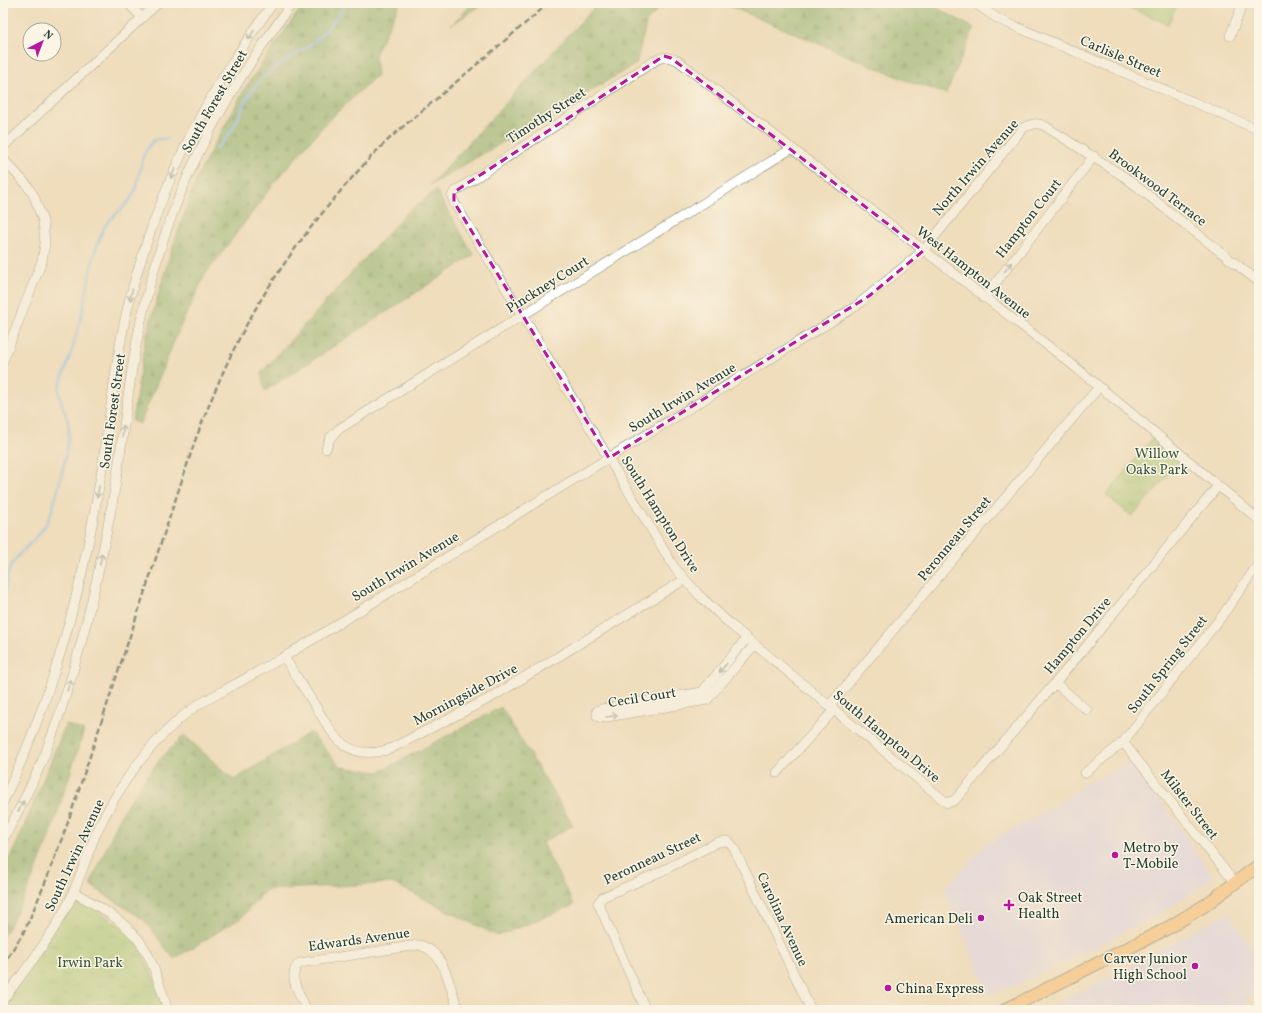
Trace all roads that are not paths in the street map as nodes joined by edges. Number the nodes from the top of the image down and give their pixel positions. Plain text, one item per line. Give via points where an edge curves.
1 (128, 3) edge
2 (158, 3) edge
3 (273, 3) edge
4 (292, 3) edge
5 (975, 3) edge
6 (1244, 3) edge
7 (142, 18) junction
8 (1230, 36) dead end
9 (664, 56) joint
10 (1035, 123) joint
11 (1259, 130) edge
12 (3, 147) edge
13 (791, 149) junction
14 (1094, 156) junction
15 (3, 159) edge
16 (454, 202) joint
17 (923, 251) junction
18 (1259, 282) edge
19 (984, 298) junction
20 (523, 316) junction
21 (3, 361) edge
22 (1099, 387) junction
23 (326, 449) dead end
24 (609, 458) junction
25 (1218, 486) junction
26 (1259, 520) edge
27 (1259, 563) edge
28 (684, 580) junction
29 (751, 641) junction
30 (284, 657) junction
31 (1055, 683) junction
32 (704, 696) junction
33 (832, 708) junction
34 (1087, 710) dead end
35 (1123, 742) junction
36 (777, 773) dead end
37 (1085, 773) dead end
38 (955, 800) joint
39 (3, 802) edge
40 (3, 840) edge
41 (728, 841) joint
42 (1259, 865) edge
43 (1235, 883) junction
44 (73, 892) junction
45 (3, 1000) edge
46 (168, 1010) edge
47 (307, 1010) edge
48 (458, 1010) edge
49 (646, 1010) edge
50 (811, 1010) edge
51 (1005, 1010) edge

1 - 7 street
2 - 7 street
3 -> 39 street, South Forest Street via 201,115 169,182 142,257 122,334 93,522 68,630 39,721
40 -> 4 street, South Forest Street via 42,761 71,677 107,531 137,337 156,261 183,188 215,122
5 - 11 street, Carlisle Street via 998,19
6 - 8 street
7 - 12 street
9 - 13 street, West Hampton Avenue via 677,60
9 - 16 street, Timothy Street via 457,188 452,197
10 - 14 street, Brookwood Terrace via 1045,126
10 - 17 street, North Irwin Avenue via 1023,128
13 - 17 street, West Hampton Avenue
13 - 20 street, Pinckney Court
14 - 18 street, Brookwood Terrace
19 -> 14 street, Hampton Court
15 - 21 street via 34,196 43,222 45,244 42,262
16 - 20 street, South Hampton Drive
17 - 19 street, West Hampton Avenue
17 - 24 street, South Irwin Avenue via 840,317
19 - 22 street, West Hampton Avenue
20 - 23 street, Pinckney Court via 339,429 330,438
20 - 24 street, South Hampton Drive
22 - 25 street, West Hampton Avenue
22 - 33 street, Peronneau Street
24 - 28 street, South Hampton Drive
24 - 30 street, South Irwin Avenue
25 - 26 street, West Hampton Avenue
25 - 31 street, Hampton Drive
27 - 35 street, South Spring Street via 1222,616
28 - 29 street, South Hampton Drive
28 - 30 street, Morningside Drive via 492,697 390,749 377,753 355,751 337,740
29 - 32 street
29 - 33 street, South Hampton Drive
30 - 44 street, South Irwin Avenue via 196,706 173,724 150,750 110,806 96,833
31 - 34 street
31 - 38 street, Hampton Drive
32 -> 32 street, Cecil Court via 600,709 597,716 601,718
33 - 36 street, Peronneau Street
33 - 38 street, South Hampton Drive via 942,800
35 - 37 street, South Spring Street
35 - 43 street, Milster Street
41 - 49 street, Peronneau Street via 718,842 662,871 603,897 598,903
41 - 50 street, Carolina Avenue via 734,848
42 - 43 main road
43 - 51 main road via 1166,929
44 - 45 street, South Irwin Avenue via 56,926
44 - 46 street via 106,912 141,943 150,958
47 - 48 street, Edwards Avenue via 293,976 294,968 300,962 418,945 438,955

